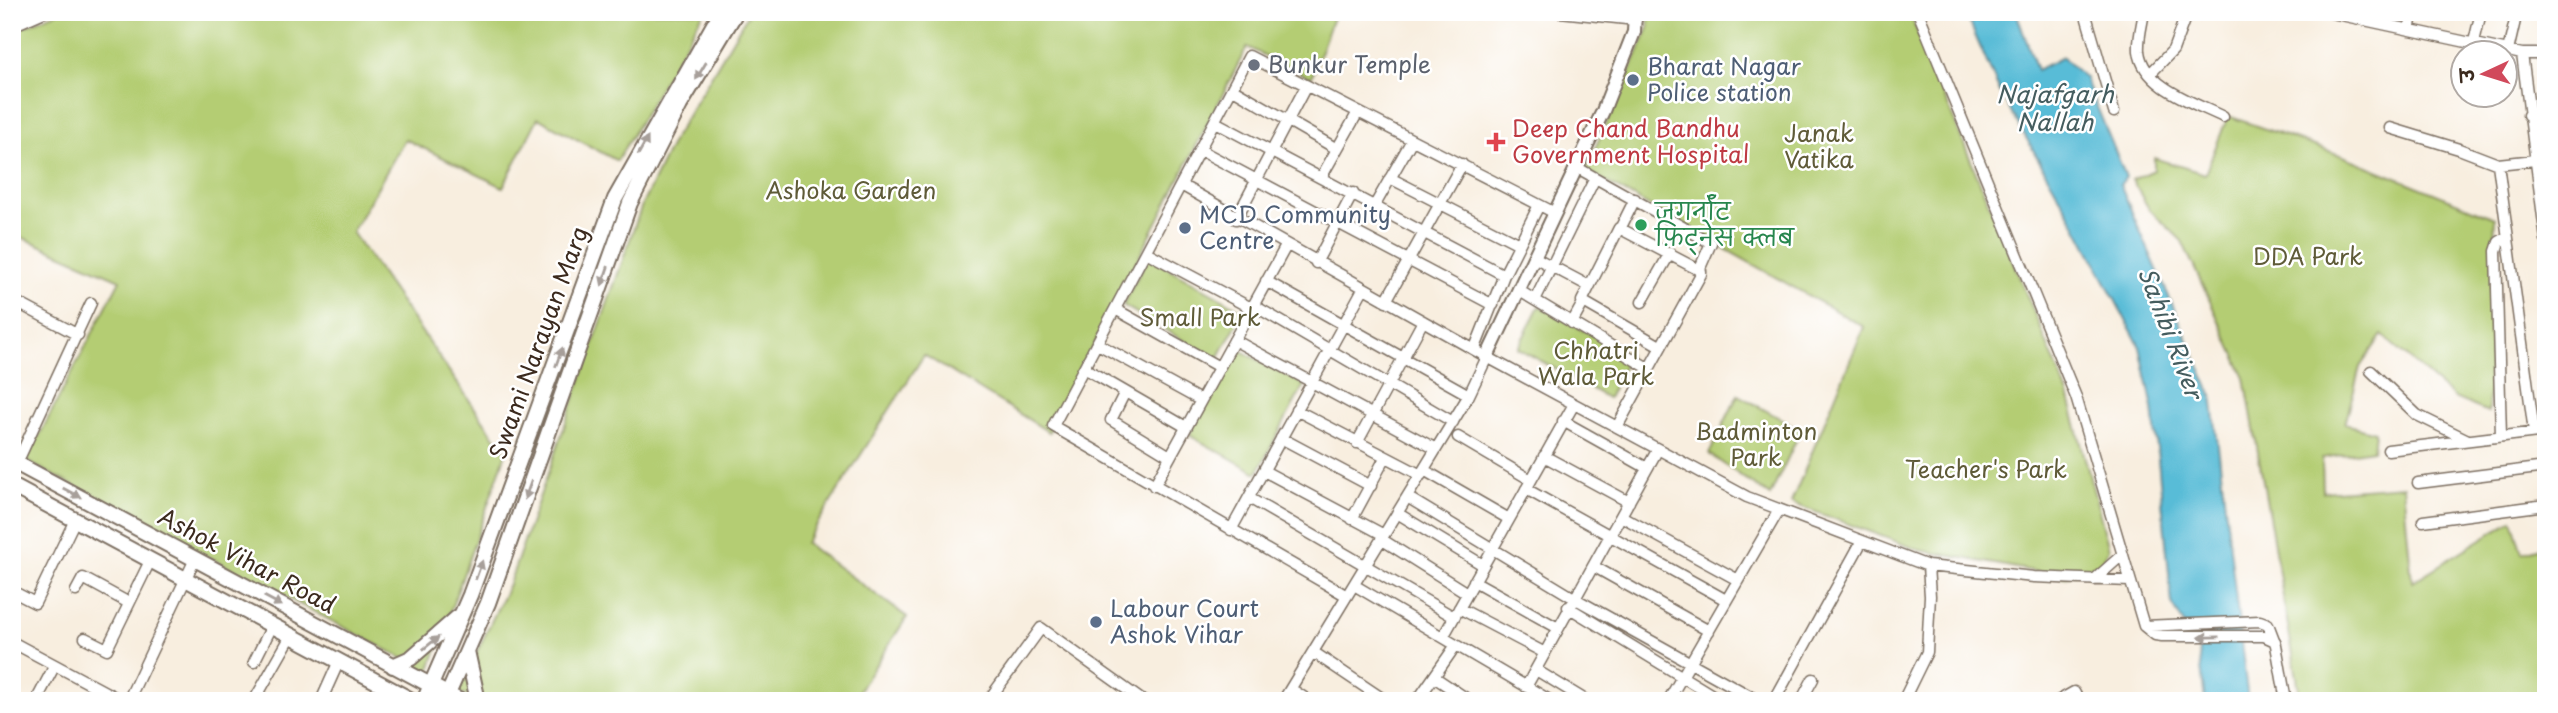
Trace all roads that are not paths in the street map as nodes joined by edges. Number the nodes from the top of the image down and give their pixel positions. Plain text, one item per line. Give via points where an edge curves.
1 (44, 12) edge
2 (721, 12) edge
3 (736, 12) edge
4 (1560, 12) edge
5 (1918, 12) edge
6 (2085, 12) edge
7 (2144, 12) edge
8 (2187, 12) edge
9 (2413, 12) edge
10 (2481, 12) edge
11 (2517, 12) edge
12 (2332, 13) edge
13 (1636, 16) edge
14 (12, 26) edge
15 (2409, 30) junction
16 (2452, 38) edge
17 (2475, 38) edge
18 (2511, 38) edge
19 (2522, 54) joint
20 (2546, 54) edge
21 (2150, 74) junction
22 (1306, 86) junction
23 (1233, 89) junction
24 (1358, 112) junction
25 (2114, 112) dead end
26 (2546, 113) edge
27 (2528, 115) junction
28 (2222, 117) dead end
29 (1288, 121) junction
30 (1215, 122) junction
31 (2390, 128) dead end
32 (1412, 140) junction
33 (1270, 149) junction
34 (1337, 149) junction
35 (1200, 150) junction
36 (2546, 150) edge
37 (2534, 156) junction
38 (1462, 164) junction
39 (2498, 164) junction
40 (1576, 167) junction
41 (1322, 176) junction
42 (1390, 178) junction
43 (1595, 178) junction
44 (1255, 180) junction
45 (1181, 185) junction
46 (2542, 187) edge
47 (1353, 193) junction
48 (1635, 200) junction
49 (1439, 202) junction
50 (1376, 205) junction
51 (1539, 205) junction
52 (1555, 213) junction
53 (1236, 219) junction
54 (1339, 223) junction
55 (1621, 227) junction
56 (1423, 232) junction
57 (2507, 237) junction
58 (2546, 240) edge
59 (1519, 244) junction
60 (1286, 246) junction
61 (1146, 252) junction
62 (1670, 253) junction
63 (1534, 257) junction
64 (1407, 262) junction
65 (1316, 263) junction
66 (1551, 267) junction
67 (1700, 268) junction
68 (1504, 275) junction
69 (1266, 281) junction
70 (1589, 286) junction
71 (1363, 289) junction
72 (1518, 290) junction
73 (1536, 299) junction
74 (1385, 301) junction
75 (1642, 302) dead end
76 (92, 303) dead end
77 (1583, 303) junction
78 (1493, 304) junction
79 (12, 305) edge
80 (1252, 306) junction
81 (1115, 309) junction
82 (1423, 321) junction
83 (1572, 323) junction
84 (1344, 324) junction
85 (78, 335) junction
86 (1234, 340) junction
87 (1098, 344) junction
88 (1660, 346) junction
89 (1475, 348) junction
90 (1329, 349) junction
91 (1487, 357) junction
92 (1404, 358) junction
93 (1219, 367) junction
94 (1084, 368) junction
95 (1648, 369) junction
96 (2371, 370) dead end
97 (1312, 382) junction
98 (1389, 387) junction
99 (1125, 392) junction
100 (1469, 395) junction
101 (1200, 400) junction
102 (1574, 404) junction
103 (1296, 410) junction
104 (1375, 414) junction
105 (1563, 421) junction
106 (1452, 422) junction
107 (1186, 427) junction
108 (1617, 427) junction
109 (2546, 431) edge
110 (2533, 432) junction
111 (2501, 436) junction
112 (1458, 437) dead end
113 (1280, 438) junction
114 (2469, 440) junction
115 (1357, 443) junction
116 (1436, 449) junction
117 (1658, 449) junction
118 (2388, 450) dead end
119 (1170, 456) junction
120 (1544, 456) junction
121 (1385, 458) junction
122 (15, 462) edge
123 (2546, 467) edge
124 (1647, 468) junction
125 (1264, 471) junction
126 (1422, 472) junction
127 (2418, 483) dead end
128 (1154, 485) junction
129 (1528, 485) junction
130 (12, 486) edge
131 (1370, 486) junction
132 (1407, 497) junction
133 (1249, 498) junction
134 (1629, 502) junction
135 (2546, 506) edge
136 (1779, 510) junction
137 (1397, 513) junction
138 (1621, 516) junction
139 (1352, 519) junction
140 (1509, 519) junction
141 (75, 520) junction
142 (2423, 522) dead end
143 (1231, 530) junction
144 (1610, 537) junction
145 (1383, 538) junction
146 (1862, 541) junction
147 (1493, 548) junction
148 (2122, 555) junction
149 (195, 559) junction
150 (150, 561) junction
151 (1366, 565) junction
152 (1483, 565) junction
153 (1593, 566) junction
154 (1928, 566) junction
155 (185, 580) junction
156 (1474, 580) junction
157 (1738, 580) junction
158 (2094, 580) junction
159 (2129, 581) junction
160 (1354, 585) junction
161 (12, 591) edge
162 (76, 591) dead end
163 (1467, 593) junction
164 (1347, 596) junction
165 (1726, 600) junction
166 (129, 603) junction
167 (1571, 603) junction
168 (463, 612) junction
169 (1456, 612) junction
170 (272, 626) junction
171 (1558, 628) junction
172 (2155, 629) junction
173 (1709, 631) junction
174 (291, 636) junction
175 (1443, 637) junction
176 (85, 638) dead end
177 (2275, 641) junction
178 (12, 642) edge
179 (1456, 645) junction
180 (467, 650) junction
181 (1313, 652) junction
182 (1545, 653) junction
183 (340, 661) junction
184 (254, 662) dead end
185 (1691, 662) junction
186 (55, 666) junction
187 (393, 666) junction
188 (1536, 670) junction
189 (1434, 677) junction
190 (1681, 678) junction
191 (1813, 679) dead end
192 (432, 686) junction
193 (1526, 687) junction
194 (1291, 689) junction
195 (451, 699) edge
196 (36, 701) edge
197 (122, 701) edge
198 (128, 701) edge
199 (254, 701) edge
200 (321, 701) edge
201 (413, 701) edge
202 (424, 701) edge
203 (478, 701) edge
204 (988, 701) edge
205 (1143, 701) edge
206 (1283, 701) edge
207 (1309, 701) edge
208 (1386, 701) edge
209 (1418, 701) edge
210 (1470, 701) edge
211 (1551, 701) edge
212 (1587, 701) edge
213 (1668, 701) edge
214 (1722, 701) edge
215 (1759, 701) edge
216 (1774, 701) edge
217 (1801, 701) edge
218 (1903, 701) edge
219 (2058, 701) edge
220 (2078, 701) edge
221 (2286, 701) edge

1 - 14 street
168 -> 2 main road, Swami Narayan Marg via 615,199
3 -> 180 main road, Swami Narayan Marg via 629,203
4 - 13 street
5 - 148 street via 2063,364
6 - 25 street
7 - 21 street via 2139,52
8 - 21 street via 2173,50
9 - 15 street
10 - 17 street
11 - 18 street
12 - 15 street
13 - 40 street via 1603,111
15 - 16 street
19 - 20 street
19 - 27 street
21 - 28 street via 2174,93
22 - 23 street via 1250,55
22 - 24 street
22 - 29 street
23 - 29 street
23 - 30 street
24 - 32 street
24 - 34 street
26 - 27 street
27 - 37 street
29 - 33 street
29 - 34 street
30 - 33 street
30 - 35 street
31 - 39 street
32 - 38 street
32 - 42 street
33 - 41 street
33 - 44 street
34 - 41 street
35 - 44 street
35 - 45 street
36 - 37 street
37 - 39 street
37 - 46 street
38 - 49 street
38 - 51 street
39 - 57 street
40 - 43 street
40 - 52 street
41 - 47 street
42 - 49 street
42 - 50 street
43 - 48 street
43 - 66 street
44 - 53 street
44 - 54 street
45 - 53 street
45 - 61 street
46 - 58 street
47 - 50 street
47 - 54 street
48 - 55 street
48 - 67 street via 1711,243
49 - 56 street
49 - 59 street
50 - 56 street
51 - 52 street
51 - 59 street
52 - 63 street
53 - 60 street
54 - 64 street
54 - 65 street
55 - 62 street
55 - 70 street
56 - 64 street
56 - 68 street
57 - 110 street
57 - 111 street via 2497,246 2495,282
59 - 68 street
60 - 65 street
60 - 69 street
61 - 80 street
61 - 81 street
62 - 67 street
62 - 75 street
63 - 66 street
63 - 72 street
64 - 74 street
64 - 78 street
65 - 71 street
66 - 70 street
66 - 73 street
67 - 88 street via 1701,274
68 - 78 street
69 - 80 street
69 - 84 street
70 - 77 street
71 - 74 street
71 - 84 street
72 - 73 street
72 - 91 street
73 - 83 street
74 - 82 street
76 - 85 street
77 - 83 street
77 - 88 street
78 - 89 street
79 - 85 street via 18,303
80 - 86 street
80 - 90 street
81 - 87 street
81 - 93 street
82 - 89 street
82 - 92 street
83 - 95 street
84 - 90 street
84 - 92 street
85 - 122 street
86 - 93 street
86 - 97 street
87 - 94 street
87 - 101 street
88 - 95 street
89 - 91 street
90 - 97 street
90 - 98 street
91 - 100 street
91 - 102 street
92 - 98 street
92 - 100 street
93 - 101 street
94 - 99 street
94 - 128 street via 1054,428
95 - 108 street
96 - 114 street via 2417,415
97 - 103 street
97 - 104 street
98 - 104 street
98 - 106 street
99 - 107 street
99 - 119 street via 1111,420
100 - 106 street
101 - 107 street
102 - 105 street
102 - 108 street
103 - 113 street
103 - 115 street
104 - 115 street
104 - 116 street
105 - 120 street
105 - 124 street
106 - 116 street
107 - 119 street
108 - 117 street
109 - 110 street
110 - 111 street
111 - 114 street
112 - 129 street
113 - 125 street
113 - 131 street
114 - 118 street
115 - 121 street
116 - 126 street
117 - 124 street
117 - 136 street
119 - 128 street
120 - 129 street
120 - 134 street
121 - 126 street
121 - 131 street
122 -> 149 main road, Ashok Vihar Road
123 - 127 street
124 - 134 street
125 - 133 street
125 - 139 street
126 - 132 street
126 - 140 street
128 - 143 street
129 - 140 street
129 - 144 street
130 - 141 main road, Ashok Vihar Road
131 - 139 street
132 - 137 street
132 - 147 street
133 - 143 street
133 - 151 street
134 - 138 street
135 - 142 street
136 - 146 street
136 - 157 street
137 - 145 street
137 - 152 street
138 - 144 street
138 - 157 street
139 - 145 street
140 - 147 street
141 - 150 main road, Ashok Vihar Road
141 - 161 street via 35,603
143 - 164 street
144 - 153 street
144 - 165 street
145 - 151 street
145 - 163 street
146 - 154 street
146 - 216 street
147 - 152 street
147 - 167 street
148 - 158 street
148 - 159 street
149 - 155 street
149 -> 187 main road, Ashok Vihar Road
150 - 155 main road, Ashok Vihar Road
150 - 166 street
151 - 160 street
151 - 169 street
152 - 156 street
153 - 167 street
153 - 173 street
154 - 158 street
154 - 218 street via 1927,652
155 - 170 main road, Ashok Vihar Road
155 - 198 street
156 - 163 street
156 - 171 street
157 - 165 street
158 - 159 street
159 - 172 street via 2144,626
160 - 164 street
160 - 175 street
162 - 166 street via 83,578
163 - 169 street
164 - 181 street
165 - 173 street
166 - 176 street via 107,649
167 - 171 street
167 - 185 street
167 - 190 street
187 -> 168 main road via 411,658
168 - 192 main road, Swami Narayan Marg
169 - 175 street
169 - 182 street
170 - 174 main road, Ashok Vihar Road
170 - 184 street
171 - 182 street
177 -> 172 street via 2264,636
172 - 177 street via 2260,621 2270,626
173 - 185 street
174 - 183 main road, Ashok Vihar Road
174 - 199 street
175 - 179 street
177 - 221 street
178 - 186 street
179 - 189 street
179 - 193 street
180 - 195 main road, Swami Narayan Marg
180 - 203 main road
181 - 194 street
181 - 208 street
182 - 188 street
183 - 200 street
183 - 201 main road, Ashok Vihar Road
185 - 190 street
185 - 215 street
186 - 196 street
186 - 197 street
187 - 192 main road, Ashok Vihar Road
188 - 193 street
188 - 212 street
189 - 209 street
189 - 210 street
190 - 213 street
190 - 214 street
191 - 217 street
192 - 195 main road, Ashok Vihar Road
192 - 202 main road, Swami Narayan Marg
193 - 211 street
194 - 206 street
194 - 207 street
204 - 205 street via 1041,628
219 - 220 street via 2074,692

